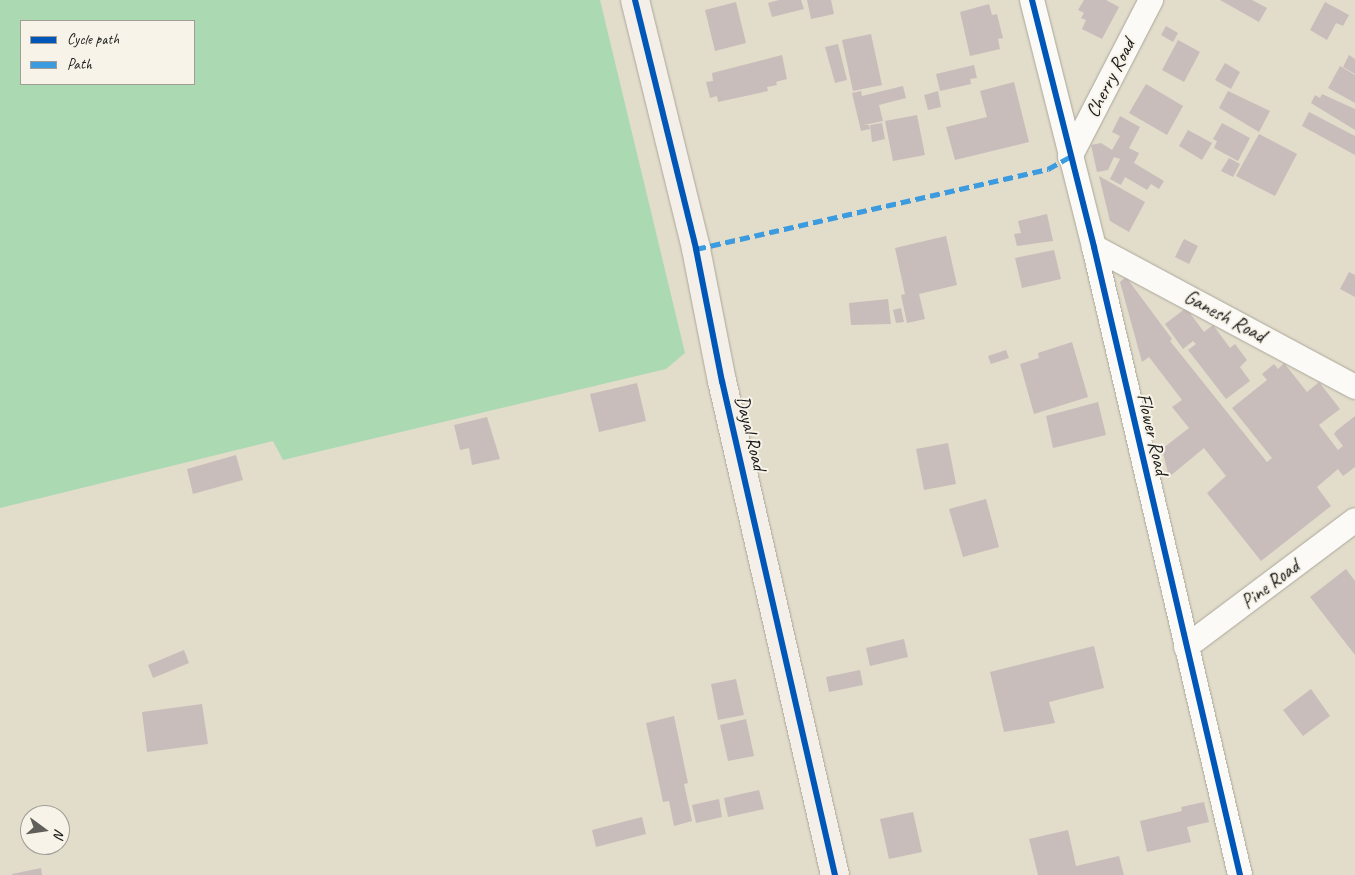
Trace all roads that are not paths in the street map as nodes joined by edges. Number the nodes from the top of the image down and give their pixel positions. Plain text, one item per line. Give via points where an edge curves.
1 (634, 0) edge
2 (1032, 0) edge
3 (1151, 0) edge
4 (1070, 157) junction
5 (1094, 248) junction
6 (1355, 387) edge
7 (1355, 520) edge
8 (1186, 647) junction
9 (835, 875) edge
10 (1240, 875) edge

1 - 9 street, Dayal Road via 696,249 722,381
2 - 4 street, Flower Road
3 - 4 street, Cherry Road
4 - 5 street, Flower Road
5 - 6 street, Ganesh Road
5 - 8 street, Flower Road
7 - 8 street, Pine Road
8 - 10 street, Flower Road

